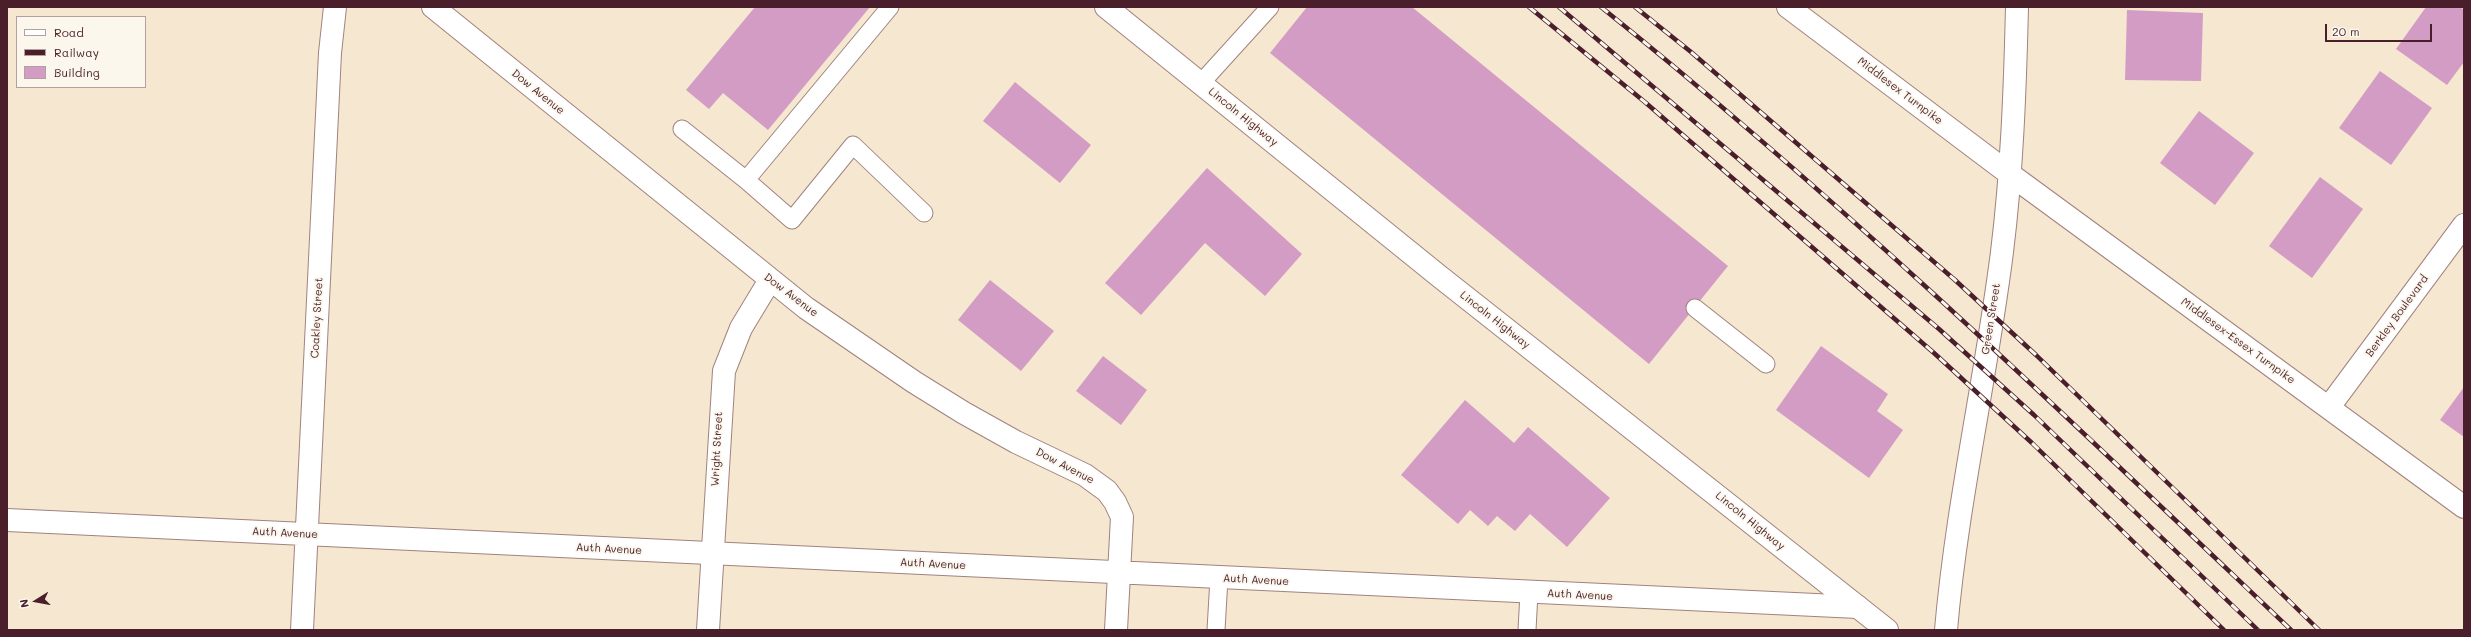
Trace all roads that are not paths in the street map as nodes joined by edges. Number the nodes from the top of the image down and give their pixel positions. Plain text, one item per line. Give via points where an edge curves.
1 (335, 7) edge
2 (433, 7) edge
3 (890, 7) edge
4 (1106, 7) edge
5 (1270, 7) edge
6 (1788, 7) edge
7 (2016, 7) edge
8 (1201, 83) junction
9 (682, 130) dead end
10 (2011, 175) junction
11 (746, 180) junction
12 (924, 213) dead end
13 (2464, 225) edge
14 (770, 280) junction
15 (1695, 308) dead end
16 (1766, 364) dead end
17 (2329, 407) junction
18 (2464, 507) edge
19 (7, 520) edge
20 (306, 534) junction
21 (712, 554) junction
22 (1119, 573) junction
23 (1219, 578) junction
24 (1529, 593) junction
25 (1858, 607) junction
26 (302, 630) edge
27 (708, 630) edge
28 (1116, 630) edge
29 (1216, 630) edge
30 (1527, 630) edge
31 (1887, 630) edge
32 (1946, 630) edge

1 - 20 street, Coakley Street via 330,53
2 - 14 street, Dow Avenue
3 - 11 lane
4 - 8 street, Lincoln Highway
5 - 8 lane
6 - 10 street, Middlesex Turnpike
7 - 10 street, Green Street via 2015,114
8 - 25 street, Lincoln Highway via 1439,276
9 - 11 lane
10 - 17 street, Middlesex-Essex Turnpike
10 - 32 street, Green Street via 2002,254 1952,562
11 - 12 lane via 792,220 852,145
13 - 17 street, Berkley Boulevard
14 - 21 street, Wright Street via 741,328 724,371
14 - 22 street, Dow Avenue via 806,308 914,382 1016,442 1085,475 1106,491 1122,517
15 - 16 lane
17 - 18 street, Middlesex-Essex Turnpike
19 - 20 street, Auth Avenue
20 - 21 street, Auth Avenue
20 - 26 street, Coakley Street
21 - 22 street, Auth Avenue
21 - 27 street, Wright Street
22 - 23 street, Auth Avenue
22 - 28 street, Dow Avenue
23 - 24 street, Auth Avenue
23 - 29 lane
24 - 25 street, Auth Avenue
24 - 30 lane
25 - 31 street, Lincoln Highway

